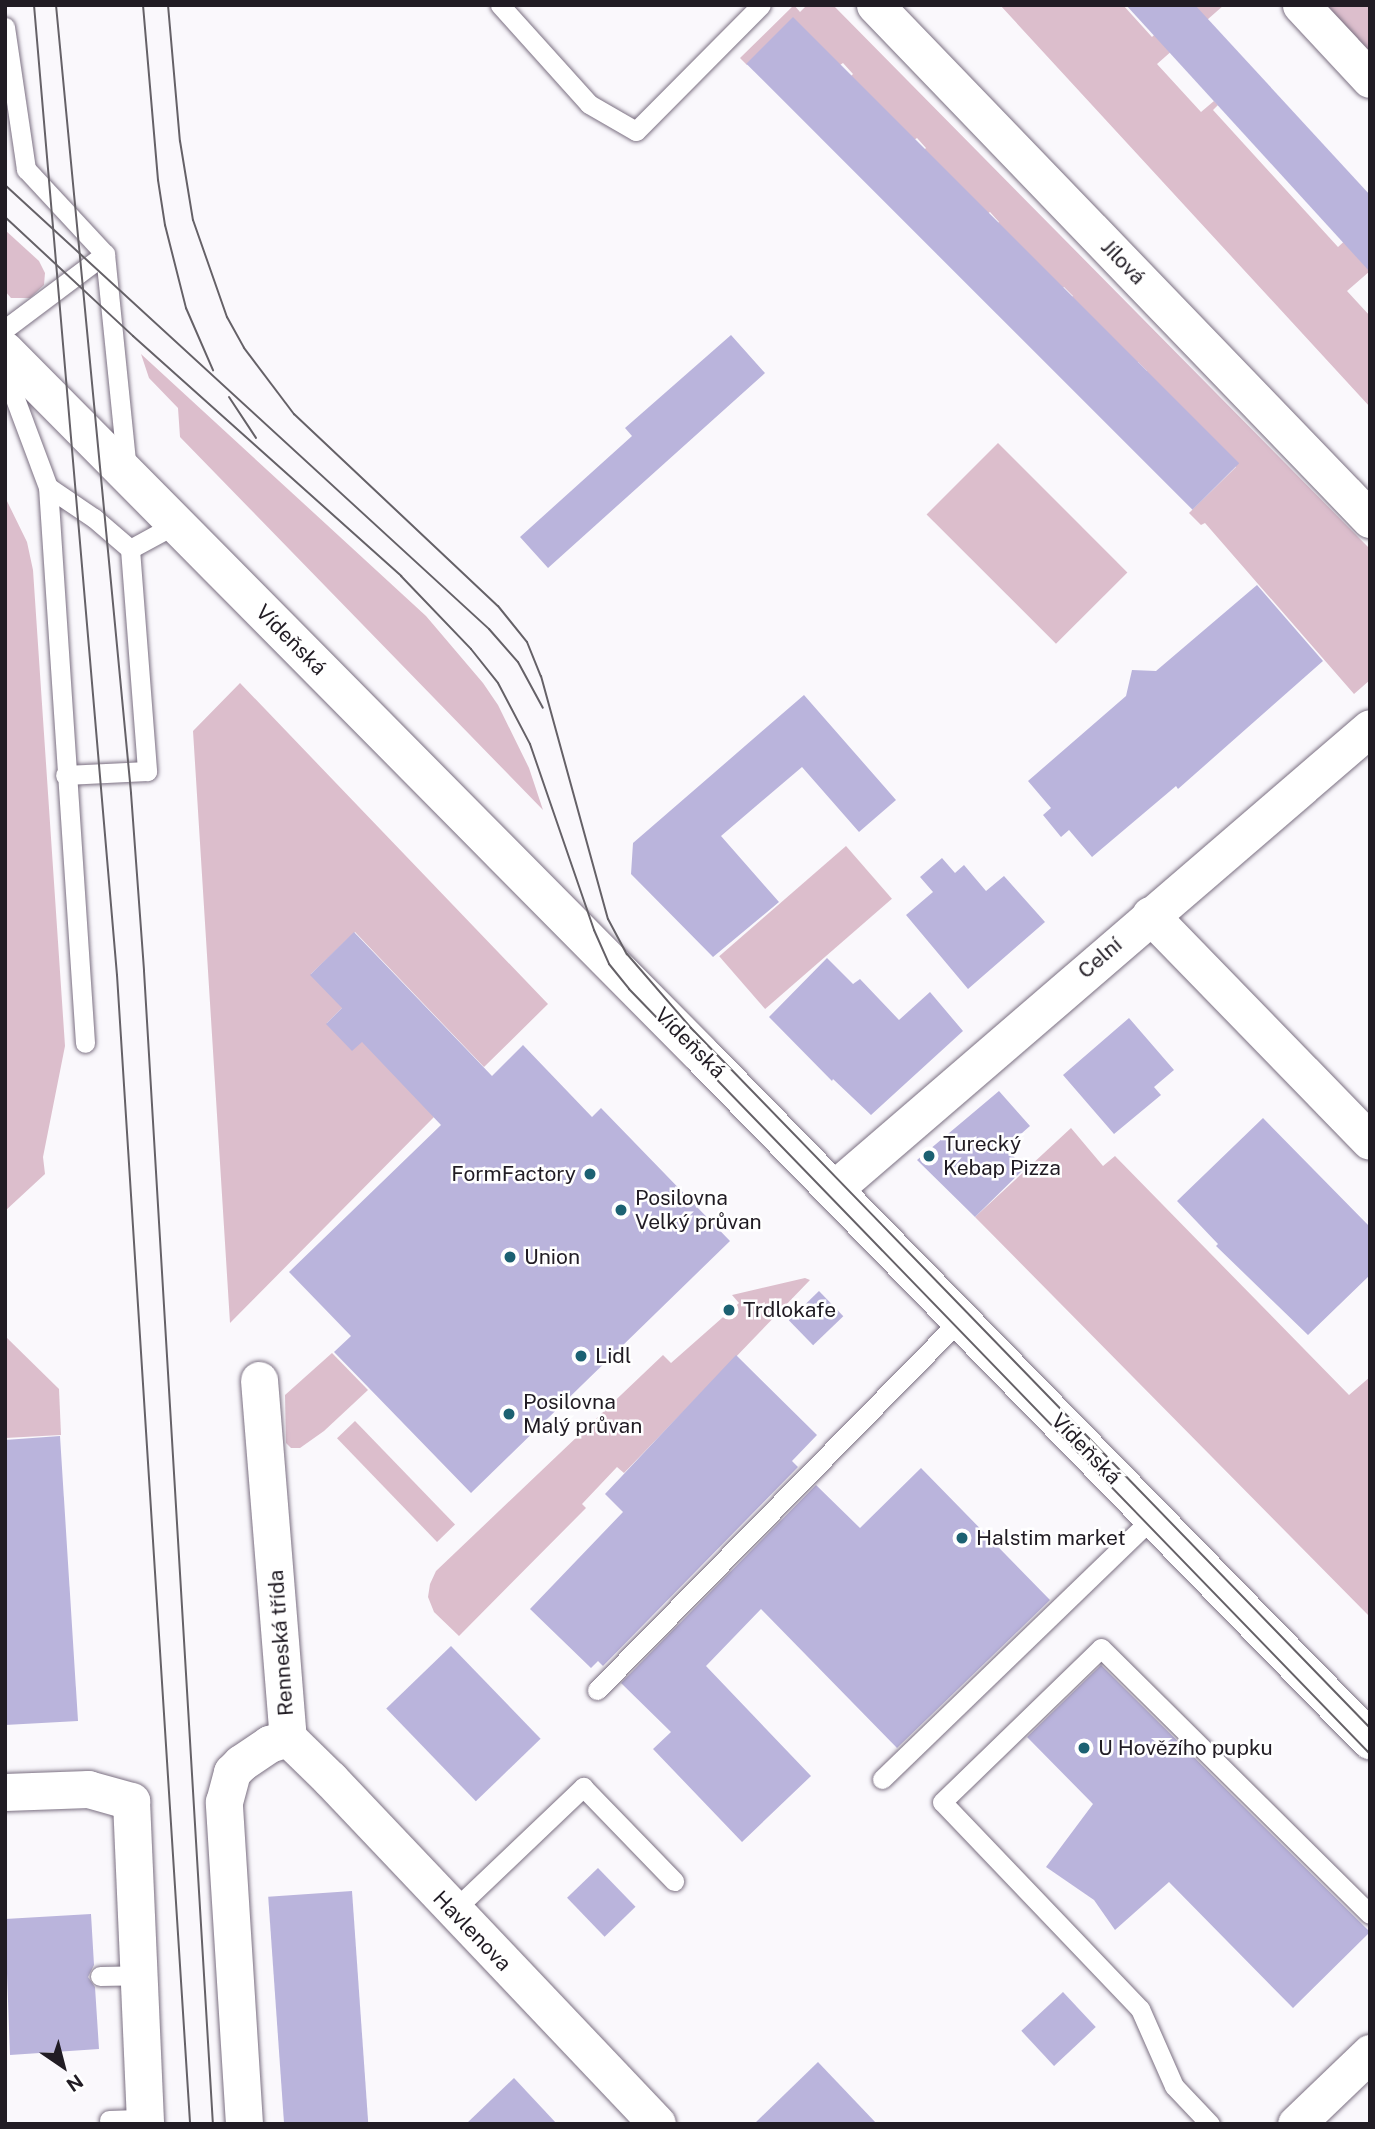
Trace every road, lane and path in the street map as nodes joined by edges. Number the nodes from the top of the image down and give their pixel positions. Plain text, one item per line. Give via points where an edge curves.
1 (500, 5) edge
2 (761, 5) edge
3 (875, 5) edge
4 (1301, 5) edge
5 (5, 27) edge
6 (1370, 79) edge
7 (105, 254) junction
8 (5, 329) edge
9 (5, 351) edge
10 (5, 372) edge
11 (128, 475) junction
12 (48, 487) junction
13 (1370, 519) edge
14 (176, 524) junction
15 (130, 549) junction
16 (1370, 729) edge
17 (65, 775) junction
18 (1150, 915) junction
19 (85, 1043) dead end
20 (1370, 1141) edge
21 (833, 1190) junction
22 (960, 1320) junction
23 (259, 1380) dead end
24 (1152, 1518) junction
25 (597, 1690) dead end
26 (288, 1738) junction
27 (1370, 1740) edge
28 (882, 1779) dead end
29 (5, 1792) edge
30 (674, 1881) dead end
31 (453, 1911) junction
32 (1370, 1914) edge
33 (139, 1975) junction
34 (100, 1976) dead end
35 (1370, 2053) edge
36 (109, 2120) dead end
37 (145, 2121) edge
38 (244, 2124) edge
39 (657, 2124) edge
40 (1210, 2124) edge
41 (1296, 2124) edge

1 - 2 lane via 589,104 636,131
3 - 13 street, Jílová
4 - 6 street
5 - 7 lane via 26,169
7 - 8 lane
7 - 11 lane
9 - 11 main road, Vídeňská
10 - 12 lane
11 - 14 main road, Vídeňská
12 - 15 lane
12 - 17 lane
14 - 15 lane
14 - 21 main road, Vídeňská
15 - 17 lane via 147,771
16 - 18 street, Celní
17 - 19 lane
18 - 20 street
18 - 21 street, Celní
21 - 22 main road, Vídeňská
22 - 24 main road, Vídeňská
22 - 25 lane
23 - 26 street, Renneská třída
24 - 27 main road, Vídeňská
24 - 28 lane
26 - 31 street, Havlenova
26 - 38 street, Renneská třída via 270,1744 232,1772 224,1802
29 - 33 street via 88,1789 131,1801
30 - 31 lane via 583,1787
31 - 39 street, Havlenova
32 - 40 lane via 1101,1648 942,1802 1140,2010 1174,2086
33 - 34 lane
33 - 37 street
35 - 41 street
36 - 37 lane

